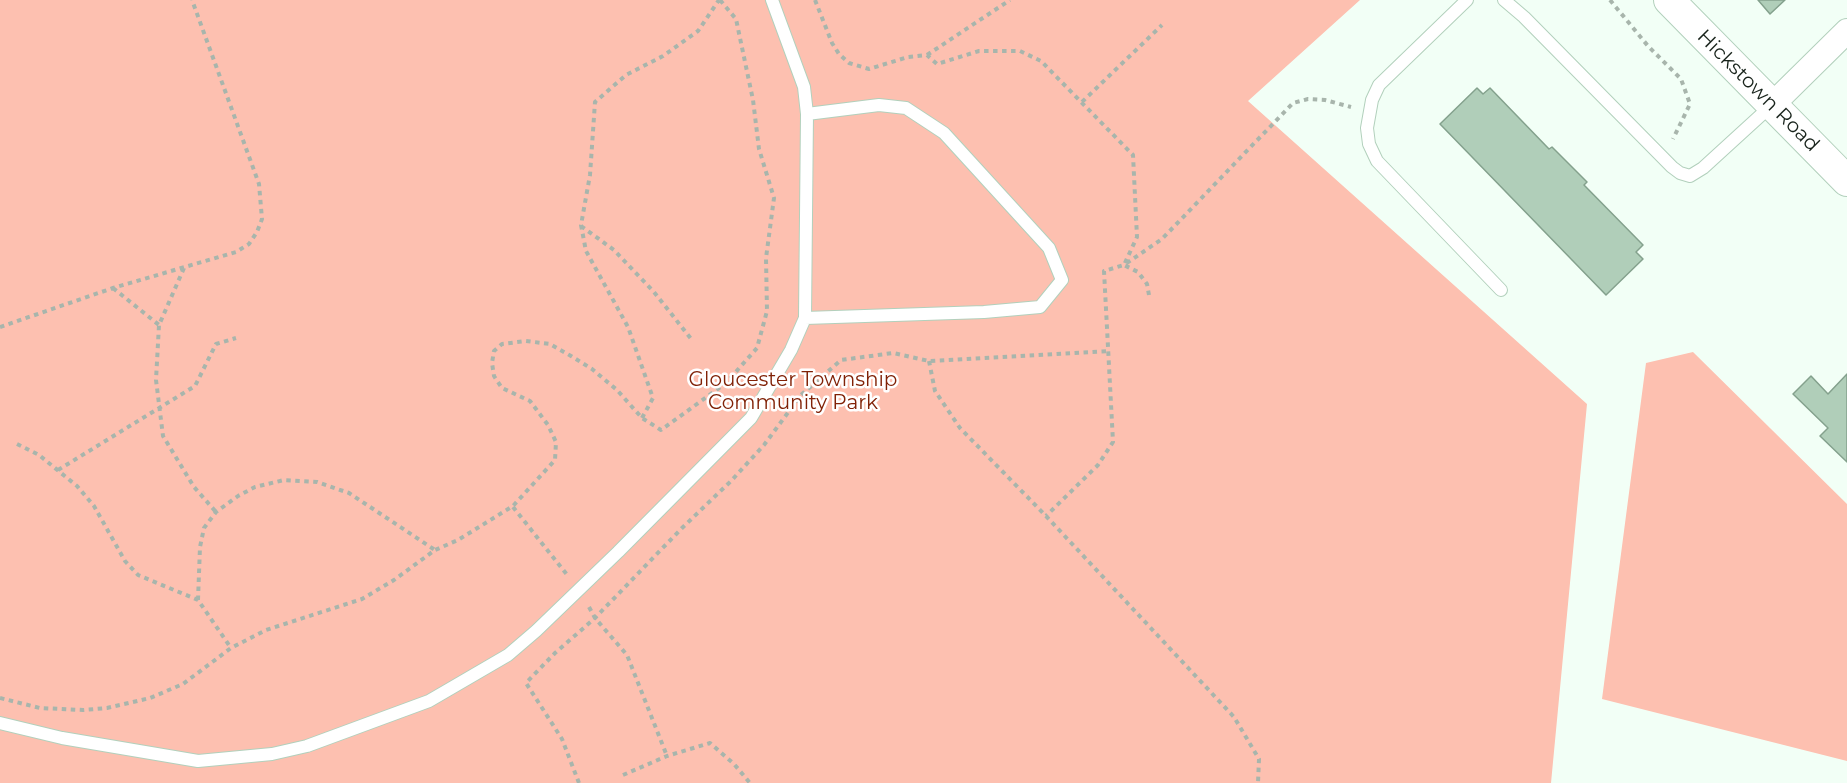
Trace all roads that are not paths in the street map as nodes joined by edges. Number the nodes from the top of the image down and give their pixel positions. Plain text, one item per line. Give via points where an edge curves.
1 (772, 0) edge
2 (1467, 0) edge
3 (1504, 0) edge
4 (1669, 0) edge
5 (1847, 31) edge
6 (1772, 105) junction
7 (807, 114) junction
8 (1847, 181) edge
9 (1501, 290) dead end
10 (806, 318) junction
11 (0, 723) edge

1 - 7 lane via 804,87
2 - 9 lane via 1379,85 1367,128 1377,161
3 - 6 lane via 1680,173 1690,176 1703,168
4 - 6 street, Hickstown Road
5 - 6 street
6 - 8 street, Hickstown Road
7 - 10 lane
7 - 10 lane via 879,105 906,108 944,133 1041,239 1049,248 1062,280 1040,306 984,312
10 - 11 lane via 751,418 579,591 508,655 429,701 307,746 272,754 198,761

